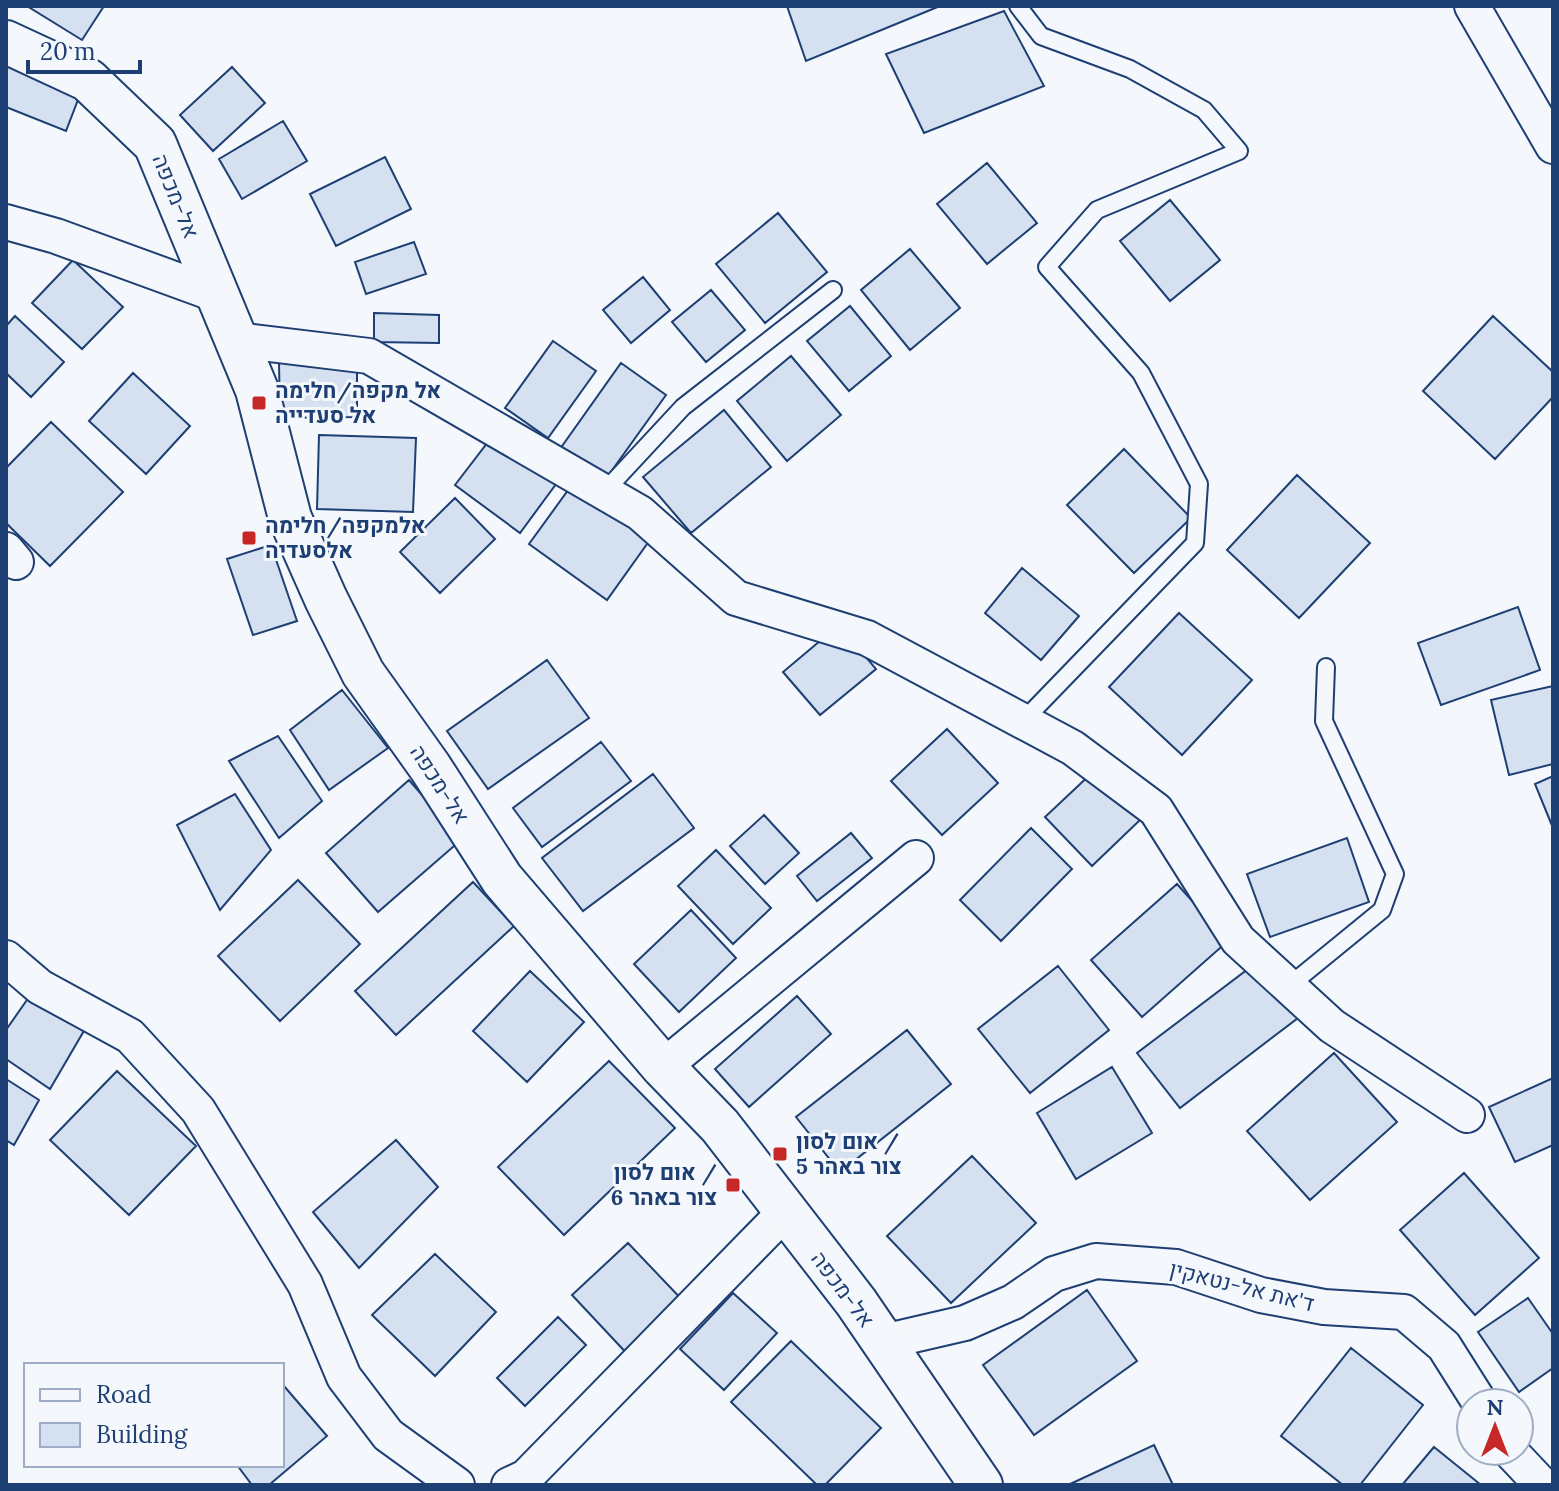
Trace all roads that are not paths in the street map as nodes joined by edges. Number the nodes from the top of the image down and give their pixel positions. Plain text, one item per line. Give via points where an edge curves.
1 (1018, 6) edge
2 (1472, 6) edge
3 (6, 42) edge
4 (1553, 146) edge
5 (6, 222) edge
6 (833, 290) dead end
7 (215, 294) junction
8 (236, 340) junction
9 (604, 492) junction
10 (1326, 667) dead end
11 (1023, 721) junction
12 (916, 858) dead end
13 (6, 958) edge
14 (1289, 986) junction
15 (663, 1067) junction
16 (1467, 1115) dead end
17 (784, 1213) junction
18 (883, 1342) junction
19 (1470, 1387) edge
20 (1525, 1467) edge
21 (457, 1485) edge
22 (509, 1485) edge
23 (981, 1485) edge
24 (1542, 1485) edge

1 - 11 lane via 1041,36 1130,69 1204,110 1239,151 1097,210 1047,267 1141,373 1199,484 1195,543
2 - 4 street
3 - 7 street, אל-מכפה via 88,80 155,144
5 - 7 street
6 - 9 lane via 683,407
7 - 8 street, אל-מכפה
8 - 9 street via 369,356
8 - 15 street, אל-מכפה via 257,390 290,518 363,673 502,879
9 - 11 street via 640,513 736,598 867,638
10 - 14 lane via 1324,721 1395,874 1382,910
11 - 14 street via 1073,748 1156,810 1238,940
12 - 15 street
13 - 21 street via 40,987 130,1036 198,1110 305,1284 344,1377 388,1435
14 - 16 street via 1332,1026
15 - 17 street, אל-מכפה via 720,1126
17 - 18 street, אל-מכפה
17 - 22 street via 526,1477
18 - 19 street, ד'את אל-נטאקין via 965,1323 1013,1302 1054,1274 1096,1261 1176,1267 1261,1295 1324,1307 1404,1312 1444,1346
18 - 23 street, אל-מכפה
20 - 24 street

